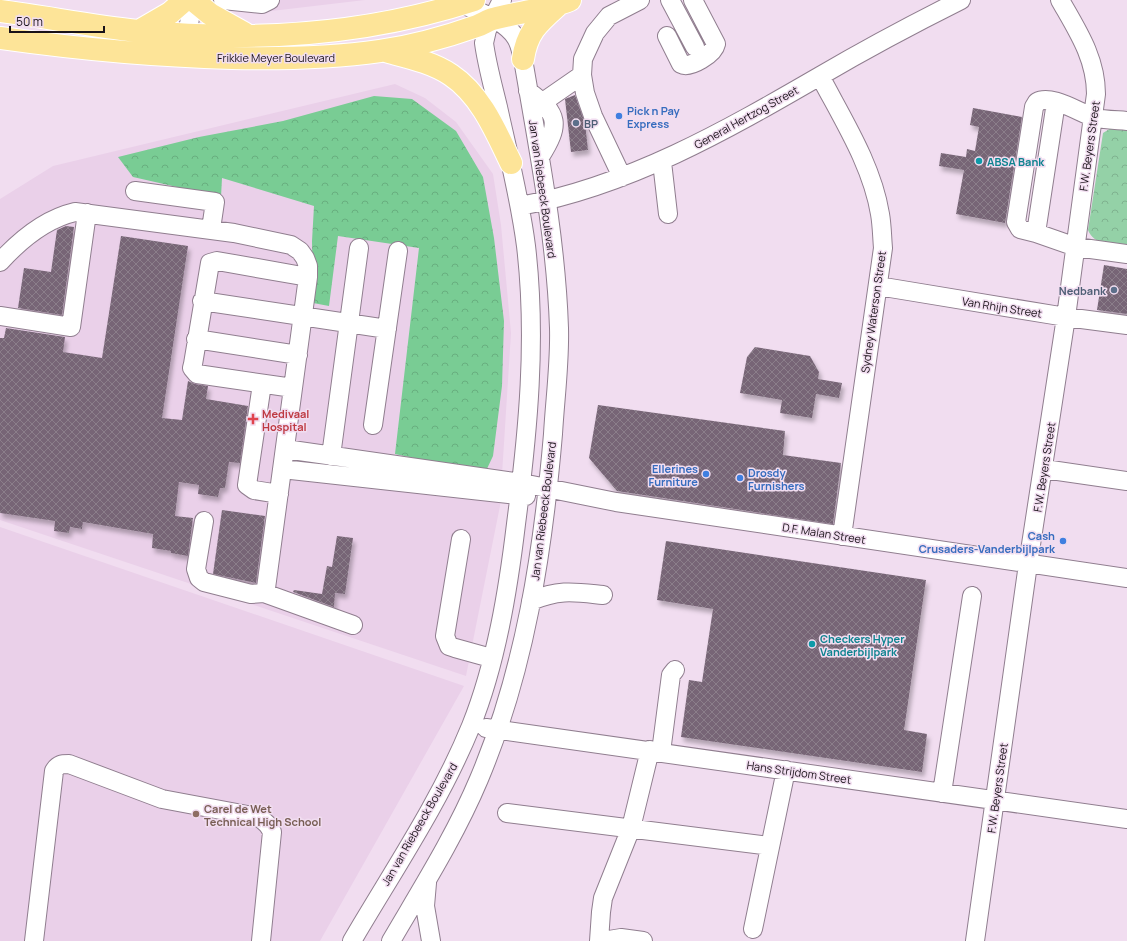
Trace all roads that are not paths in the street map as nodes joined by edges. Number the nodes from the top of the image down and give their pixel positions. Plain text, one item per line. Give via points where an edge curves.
1 (0, 0) edge
2 (185, 0) edge
3 (193, 0) edge
4 (223, 0) edge
5 (270, 0) edge
6 (502, 0) edge
7 (640, 0) edge
8 (670, 0) edge
9 (693, 0) edge
10 (961, 0) edge
11 (1060, 0) edge
12 (468, 2) edge
13 (564, 2) edge
14 (10, 12) edge
15 (492, 19) junction
16 (139, 31) junction
17 (187, 33) junction
18 (248, 35) junction
19 (667, 36) dead end
20 (5, 42) edge
21 (695, 47) dead end
22 (382, 50) junction
23 (184, 57) junction
24 (523, 59) junction
25 (582, 75) junction
26 (820, 76) junction
27 (528, 91) junction
28 (543, 102) junction
29 (1094, 117) junction
30 (1127, 121) edge
31 (540, 157) junction
32 (662, 162) junction
33 (511, 163) junction
34 (622, 177) junction
35 (135, 191) dead end
36 (547, 201) junction
37 (520, 206) junction
38 (87, 213) junction
39 (668, 214) dead end
40 (212, 229) junction
41 (1076, 247) junction
42 (359, 248) dead end
43 (398, 251) dead end
44 (1127, 254) edge
45 (0, 262) edge
46 (308, 277) junction
47 (878, 286) junction
48 (202, 301) junction
49 (0, 316) edge
50 (303, 317) junction
51 (1066, 317) junction
52 (349, 323) junction
53 (1127, 325) edge
54 (387, 329) junction
55 (196, 340) junction
56 (298, 355) junction
57 (262, 384) junction
58 (293, 388) junction
59 (373, 425) dead end
60 (285, 449) junction
61 (331, 456) junction
62 (282, 469) junction
63 (1044, 469) junction
64 (1127, 481) edge
65 (521, 489) junction
66 (279, 494) junction
67 (547, 494) junction
68 (204, 521) dead end
69 (842, 536) junction
70 (461, 539) dead end
71 (1028, 564) junction
72 (536, 570) junction
73 (1127, 578) edge
74 (566, 591) junction
75 (264, 592) junction
76 (603, 595) dead end
77 (972, 596) dead end
78 (532, 601) junction
79 (353, 625) dead end
80 (491, 658) junction
81 (675, 670) dead end
82 (471, 725) junction
83 (498, 730) junction
84 (656, 751) junction
85 (786, 770) junction
86 (942, 793) junction
87 (995, 801) junction
88 (507, 813) dead end
89 (1127, 819) edge
90 (631, 828) junction
91 (770, 846) junction
92 (427, 880) junction
93 (753, 929) dead end
94 (34, 941) edge
95 (261, 941) edge
96 (352, 941) edge
97 (391, 941) edge
98 (431, 941) edge
99 (599, 941) edge
100 (603, 941) edge
101 (643, 941) edge
102 (975, 941) edge

1 - 14 main road
2 - 16 main road via 170,13
3 - 17 street
3 - 18 main road via 210,14
4 - 5 street via 262,4
6 - 15 street, Jan van Riebeeck Boulevard
7 - 25 street via 609,16 595,33 584,59
8 - 21 street
9 - 19 street via 716,44 714,50 691,65 684,65 681,64
10 - 26 street, General Hertzog Street via 893,34
11 - 29 street, F.W. Beyers Street via 1093,65 1096,88
12 - 15 street, Jan van Riebeeck Boulevard
12 - 18 main road, Frikkie Meyer Boulevard via 397,19 326,31
13 - 15 main road, Frikkie Meyer Boulevard
13 - 24 main road via 543,18 528,38
14 - 16 main road, Frikkie Meyer Boulevard
15 - 22 main road, Frikkie Meyer Boulevard via 464,30
15 - 24 street, Jan van Riebeeck Boulevard via 512,32
15 - 33 street, Jan van Riebeeck Boulevard via 485,37 485,52
16 - 17 main road, Frikkie Meyer Boulevard
17 - 18 main road, Frikkie Meyer Boulevard
17 - 23 street
20 - 23 main road, Frikkie Meyer Boulevard
22 - 23 main road, Frikkie Meyer Boulevard via 307,58
22 - 33 main road via 430,64 460,81 483,109
24 - 27 street, Jan van Riebeeck Boulevard
25 - 28 street
25 - 34 street via 593,116
26 - 32 street, General Hertzog Street via 758,113
26 - 47 street, Sydney Waterson Street via 856,144 875,192 880,215 882,248
27 - 28 street
27 - 31 street, Jan van Riebeeck Boulevard
28 - 31 street via 553,118 554,129
29 - 30 street
29 - 41 street, F.W. Beyers Street
29 - 41 street via 1056,102 1036,233
31 - 36 street, Jan van Riebeeck Boulevard
32 - 34 street, General Hertzog Street
32 - 39 street
33 - 37 street, Jan van Riebeeck Boulevard
34 - 36 street, General Hertzog Street
35 - 40 street via 215,202
36 - 37 street, General Hertzog Street
36 - 67 street, Jan van Riebeeck Boulevard via 559,331
37 - 65 street, Jan van Riebeeck Boulevard via 530,297 531,350
38 - 40 street
38 - 45 street via 75,212 52,220 30,234
38 - 49 street via 71,327
40 - 46 street via 291,245 305,258
41 - 44 street
41 - 51 street, F.W. Beyers Street
42 - 52 street
43 - 54 street
46 - 48 street via 213,261 208,267
46 - 50 street
47 - 51 street, Van Rhijn Street
47 - 69 street, Sydney Waterson Street
48 - 50 street
48 - 55 street
50 - 52 street
50 - 56 street
51 - 53 street, Van Rhijn Street
51 - 63 street, F.W. Beyers Street
52 - 54 street
52 - 61 street
54 - 59 street
55 - 56 street
55 - 57 street via 192,368 197,374
56 - 58 street
57 - 58 street
57 - 66 street via 247,485 254,490
58 - 60 street
60 - 61 street
60 - 62 street
61 - 65 street
62 - 65 street
62 - 66 street
63 - 64 street
63 - 71 street, F.W. Beyers Street
65 - 67 street, D.F. Malan Street
65 - 80 street, Jan van Riebeeck Boulevard via 505,599
66 - 75 street
67 - 69 street, D.F. Malan Street
67 - 72 street, Jan van Riebeeck Boulevard
68 - 75 street via 196,569 199,578 204,582 251,594 258,595
69 - 71 street, D.F. Malan Street
70 - 80 street via 444,636 449,646
71 - 73 street, D.F. Malan Street
71 - 87 street, F.W. Beyers Street
72 - 74 street via 550,583
72 - 78 street, Jan van Riebeeck Boulevard
74 - 76 street
74 - 78 street
75 - 79 street
77 - 86 street
78 - 83 street, Jan van Riebeeck Boulevard via 517,666
80 - 82 street, Jan van Riebeeck Boulevard
81 - 84 street via 671,675
82 - 83 street, Hans Strijdom Street
82 - 96 street, Jan van Riebeeck Boulevard via 434,803
83 - 84 street, Hans Strijdom Street
83 - 92 street, Jan van Riebeeck Boulevard via 458,825
84 - 85 street, Hans Strijdom Street
84 - 90 street
85 - 86 street, Hans Strijdom Street
85 - 91 street
86 - 87 street, Hans Strijdom Street
87 - 89 street, Hans Strijdom Street
87 - 102 street, F.W. Beyers Street
88 - 90 street
90 - 91 street
90 - 99 street via 603,898
91 - 93 street
92 - 97 street, Jan van Riebeeck Boulevard
92 - 98 street via 425,906
94 - 95 street via 54,771 57,766 70,764 162,799 258,816 264,821 272,832
100 - 101 street via 621,938

